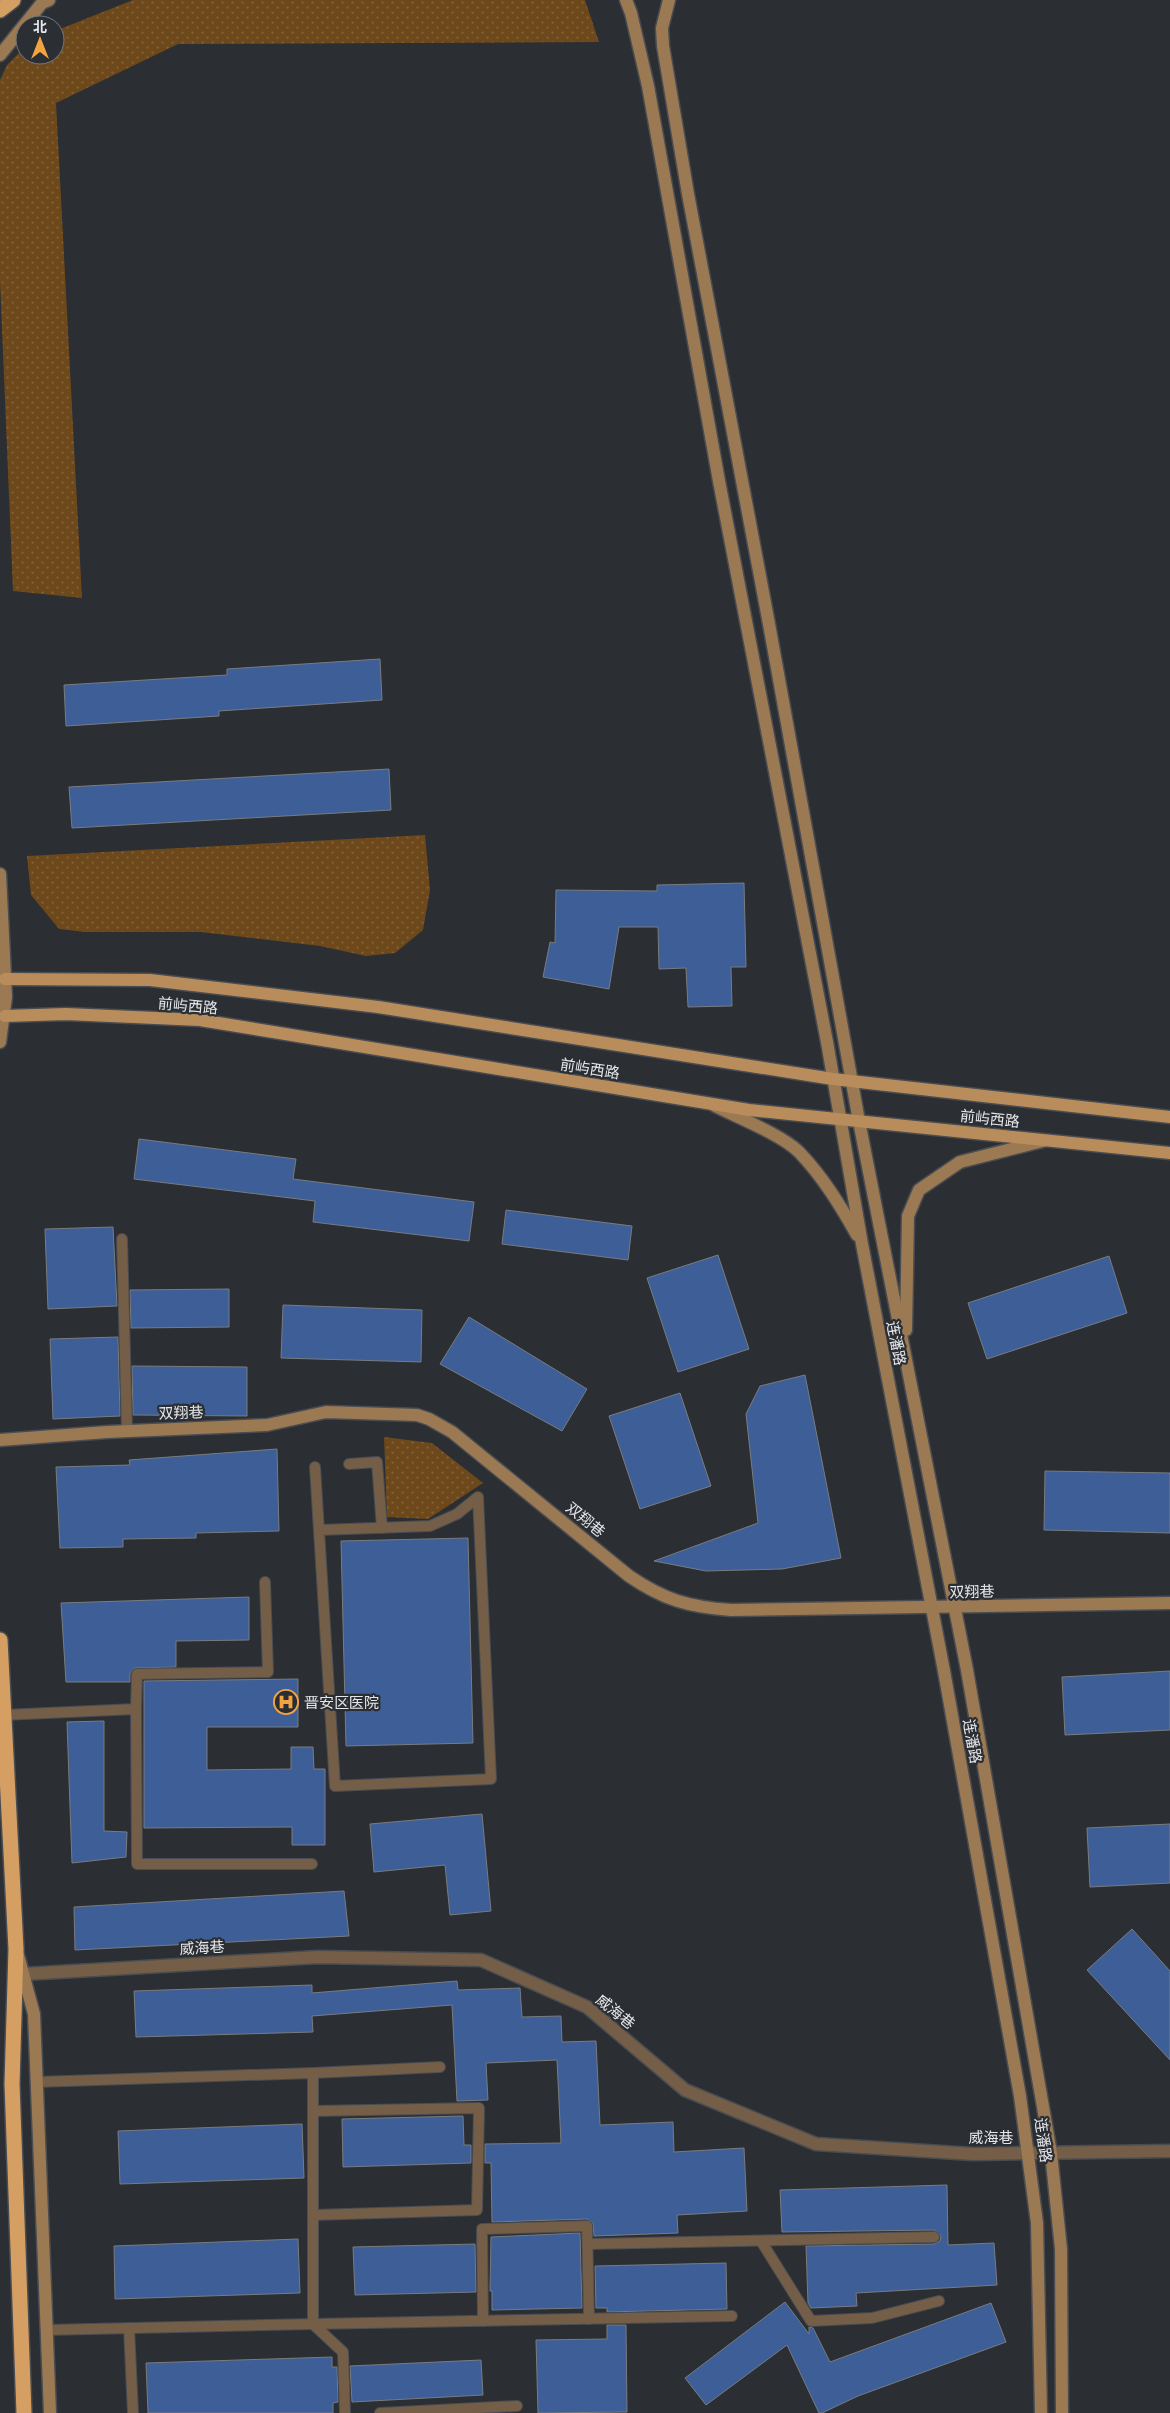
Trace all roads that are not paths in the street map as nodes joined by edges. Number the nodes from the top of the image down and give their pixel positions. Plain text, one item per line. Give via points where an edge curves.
1 (13, 0) edge
2 (49, 0) edge
3 (626, 0) edge
4 (669, 0) edge
5 (0, 10) edge
6 (0, 55) edge
7 (0, 874) edge
8 (6, 979) junction
9 (5, 1016) junction
10 (0, 1042) edge
11 (833, 1079) junction
12 (853, 1082) junction
13 (710, 1104) junction
14 (1170, 1117) edge
15 (840, 1119) junction
16 (859, 1121) junction
17 (1046, 1140) junction
18 (1170, 1153) edge
19 (122, 1239) dead end
20 (862, 1244) junction
21 (906, 1357) junction
22 (127, 1431) junction
23 (0, 1440) edge
24 (349, 1464) dead end
25 (315, 1467) dead end
26 (382, 1528) junction
27 (319, 1530) junction
28 (266, 1582) dead end
29 (1170, 1603) edge
30 (954, 1607) junction
31 (931, 1608) junction
32 (0, 1640) edge
33 (136, 1708) junction
34 (3, 1715) junction
35 (312, 1864) dead end
36 (16, 1949) junction
37 (24, 1974) junction
38 (440, 2067) dead end
39 (312, 2073) junction
40 (36, 2082) junction
41 (313, 2111) junction
42 (1170, 2151) edge
43 (1029, 2153) junction
44 (1051, 2153) junction
45 (313, 2215) junction
46 (934, 2237) dead end
47 (761, 2241) junction
48 (588, 2244) junction
49 (939, 2302) dead end
50 (732, 2316) dead end
51 (589, 2319) junction
52 (483, 2321) junction
53 (313, 2324) junction
54 (129, 2328) junction
55 (46, 2330) junction
56 (517, 2406) dead end
57 (24, 2413) edge
58 (50, 2413) edge
59 (133, 2413) edge
60 (345, 2413) edge
61 (380, 2413) edge
62 (1041, 2413) edge
63 (1062, 2413) edge

1 - 5 highway
2 - 6 main road via 42,3
3 - 11 main road, 连潘路 via 632,13 648,86 719,481
4 - 12 main road, 连潘路 via 662,28 668,81
7 - 8 main road
8 - 9 main road
8 - 11 main road, 前屿西路 via 150,980 378,1007
9 - 10 main road
9 - 13 main road, 前屿西路 via 66,1014 200,1020
11 - 12 main road, 前屿西路
11 - 15 main road, 连潘路
12 - 14 main road, 前屿西路
12 - 16 main road, 连潘路
13 - 15 main road, 前屿西路
13 - 20 main road via 798,1151 834,1194
15 - 16 main road, 前屿西路
15 - 20 main road, 连潘路
16 - 17 main road, 前屿西路
16 - 21 main road, 连潘路
17 - 18 main road, 前屿西路
17 - 21 main road via 960,1162 919,1190 908,1216
19 - 22 lane
20 - 31 main road, 连潘路
21 - 30 main road, 连潘路
22 - 23 main road, 双翔巷
22 - 31 main road, 双翔巷 via 267,1425 326,1412 417,1415 452,1432 629,1576 664,1598 731,1610
24 - 26 lane via 377,1462
25 - 27 lane
26 - 27 lane
26 - 27 lane via 430,1526 457,1514 478,1497 491,1779 335,1786
28 - 33 lane via 268,1672 137,1674
29 - 30 main road, 双翔巷
30 - 31 main road, 双翔巷
30 - 44 main road, 连潘路
31 - 43 main road, 连潘路
32 - 34 highway
33 - 34 lane
33 - 35 lane via 137,1864
34 - 36 highway
36 - 37 main road
36 - 57 highway via 12,2084
37 - 40 main road via 34,2014
37 - 43 street, 威海巷 via 318,1957 481,1960 587,2007 685,2090 816,2144 973,2154
38 - 39 lane
39 - 40 lane
39 - 41 lane
40 - 55 main road
41 - 45 lane
41 - 45 lane via 479,2108 477,2210
42 - 44 street, 威海巷
43 - 44 street, 威海巷
43 - 62 main road, 连潘路 via 1039,2246
44 - 63 main road, 连潘路 via 1061,2249
45 - 53 lane
46 - 47 lane
47 - 48 lane
47 - 49 lane via 811,2321 872,2318
48 - 51 lane
48 - 52 lane via 587,2226 482,2229
50 - 51 lane
51 - 52 lane
52 - 53 lane
53 - 54 lane
53 - 60 lane via 343,2352
54 - 55 lane
54 - 59 lane
55 - 58 main road
56 - 61 lane

